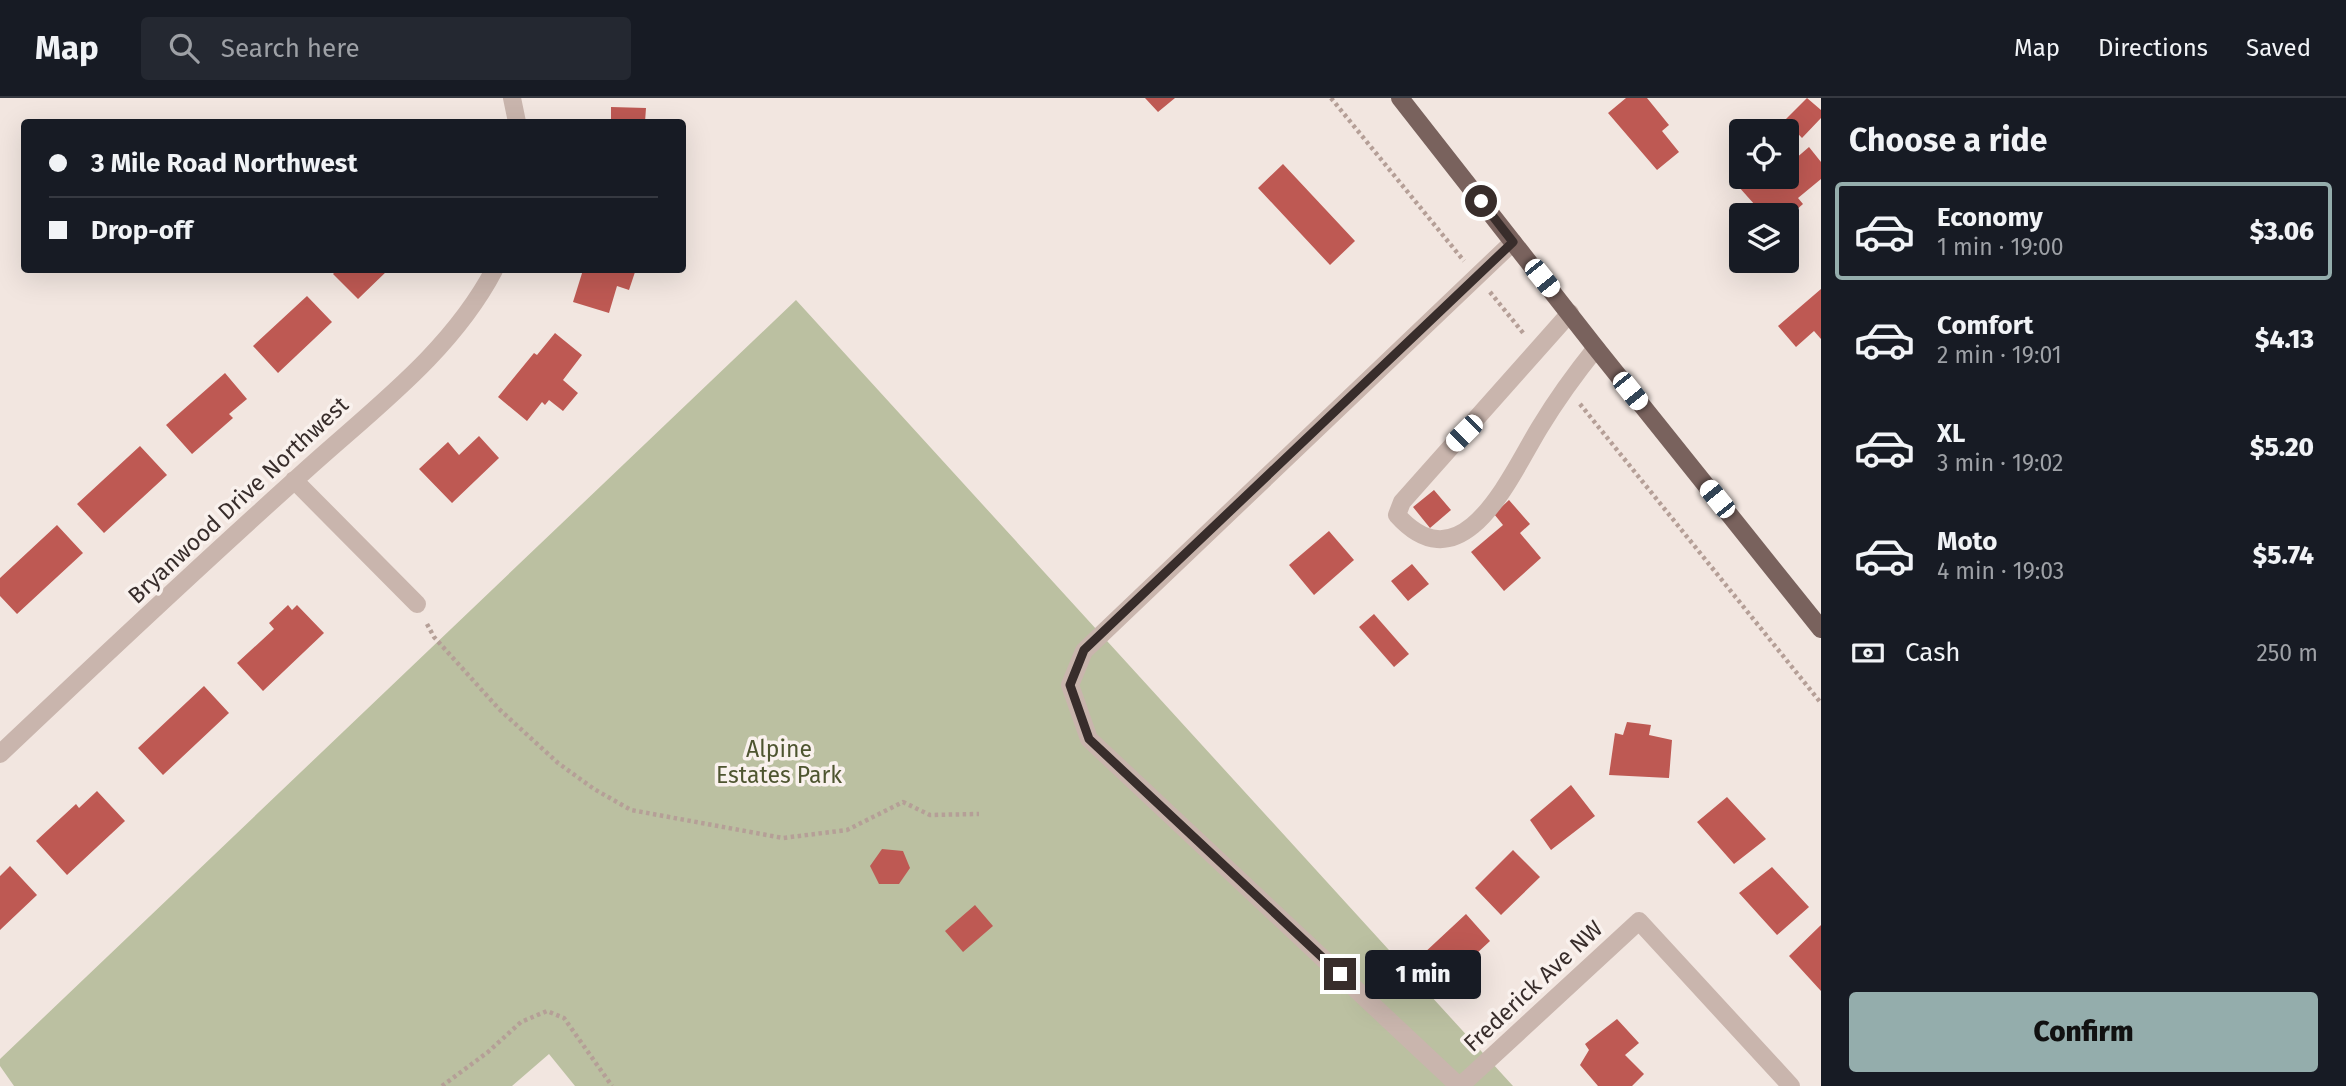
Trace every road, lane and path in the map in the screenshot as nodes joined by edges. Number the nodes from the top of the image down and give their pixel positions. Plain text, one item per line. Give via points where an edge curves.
1 (512, 98) edge
2 (1400, 98) edge
3 (516, 119) edge
4 (1513, 242) junction
5 (492, 273) edge
6 (1570, 313) junction
7 (1595, 348) junction
8 (294, 480) junction
9 (417, 604) joint
10 (1821, 629) edge
11 (0, 754) edge
12 (979, 814) dead end
13 (442, 1086) edge
14 (612, 1086) edge
15 (1460, 1086) edge
16 (1791, 1086) edge

1 - 3 street
2 - 4 main road
4 - 6 main road
4 - 15 street via 1084,650 1070,685 1089,739
5 - 8 street, Bryanwood Drive Northwest via 480,297 431,357
6 - 7 main road
6 - 7 street via 1402,502 1397,516 1423,537 1450,539 1471,529 1495,502 1565,386
7 - 10 main road
8 - 9 street
8 - 11 street, Bryanwood Drive Northwest
9 - 12 path via 434,637 499,709 558,763 631,810 783,838 847,830 903,802 930,815
13 - 14 path via 521,1022 547,1011 564,1018
15 - 16 street, Frederick Ave NW via 1639,921

